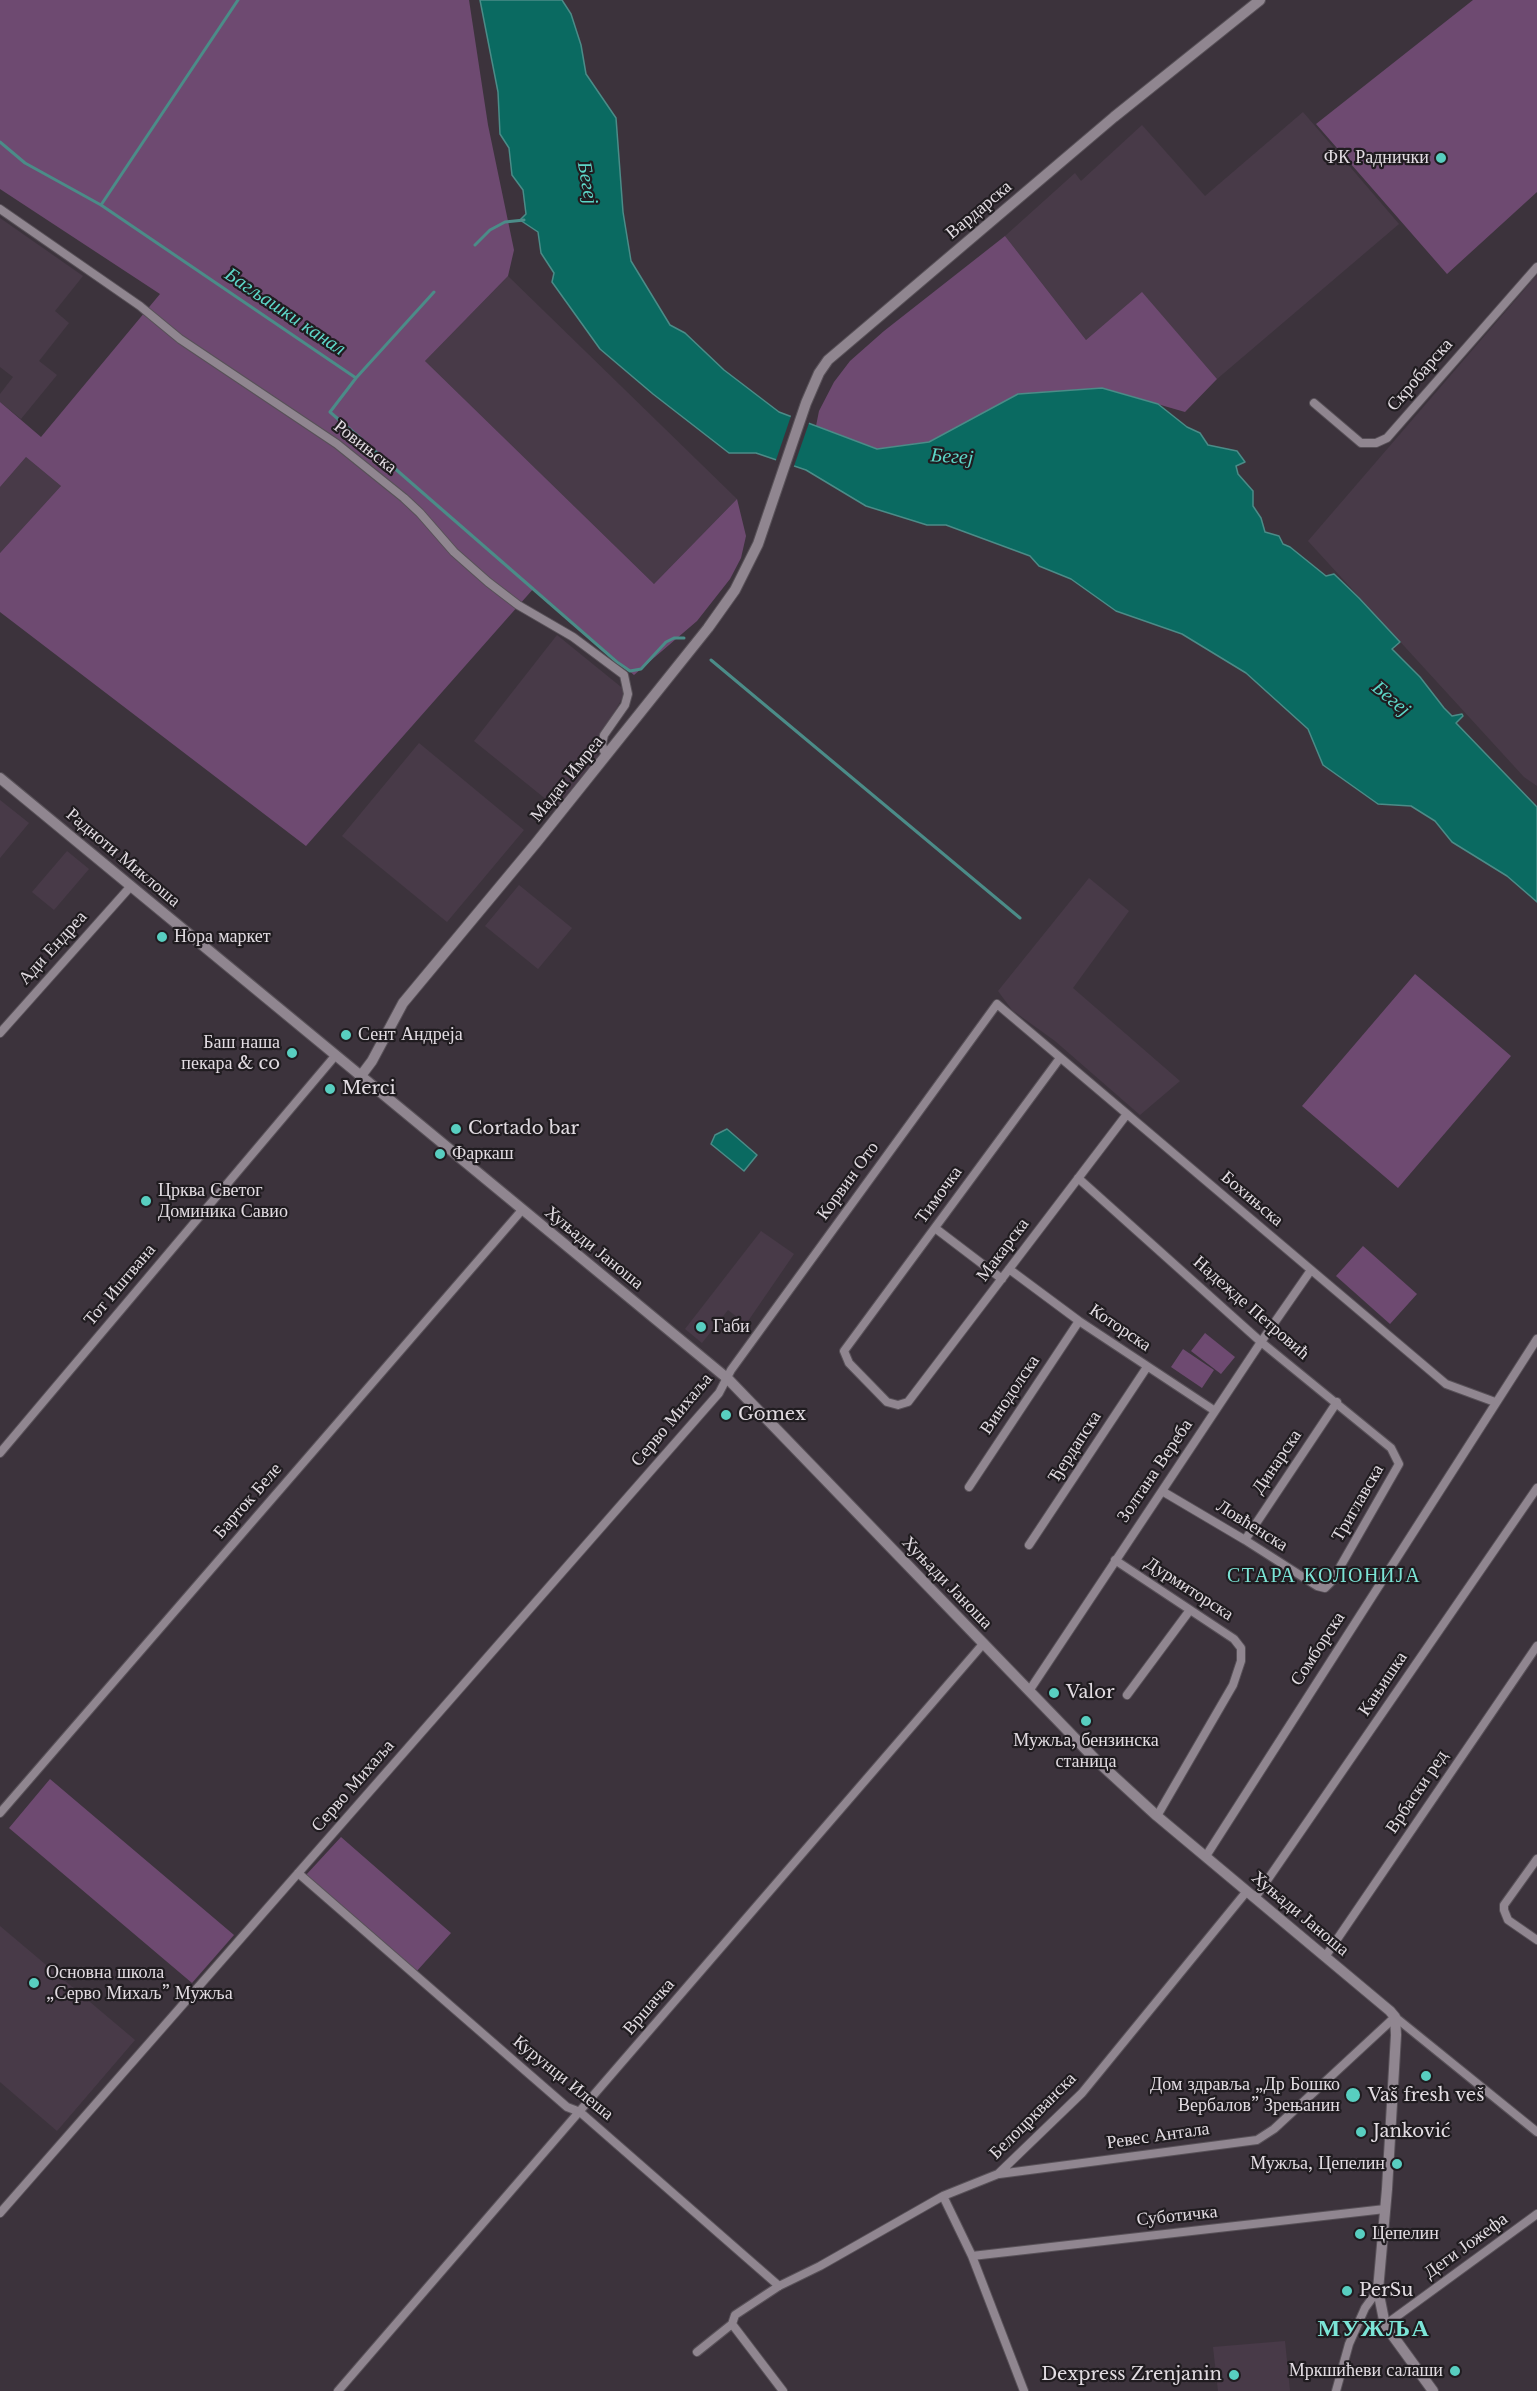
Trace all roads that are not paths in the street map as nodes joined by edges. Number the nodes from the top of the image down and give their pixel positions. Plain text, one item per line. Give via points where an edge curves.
1 (1260, 0) edge
2 (0, 209) edge
3 (1537, 267) edge
4 (1314, 403) dead end
5 (777, 488) joint
6 (608, 753) junction
7 (0, 778) edge
8 (131, 886) junction
9 (997, 1004) joint
10 (0, 1033) edge
11 (334, 1056) junction
12 (1060, 1058) junction
13 (360, 1077) junction
14 (1126, 1114) junction
15 (1078, 1178) junction
16 (522, 1210) junction
17 (935, 1228) junction
18 (1009, 1269) junction
19 (1311, 1270) junction
20 (1002, 1279) junction
21 (1079, 1321) junction
22 (1537, 1339) edge
23 (1261, 1342) junction
24 (1147, 1366) junction
25 (728, 1379) junction
26 (1337, 1402) junction
27 (1495, 1402) junction
28 (904, 1404) joint
29 (1215, 1411) junction
30 (0, 1453) edge
31 (1399, 1464) joint
32 (969, 1487) dead end
33 (1537, 1488) edge
34 (1162, 1491) junction
35 (1245, 1540) junction
36 (1029, 1545) dead end
37 (1115, 1560) junction
38 (1325, 1588) joint
39 (1190, 1610) junction
40 (983, 1644) junction
41 (1537, 1646) edge
42 (1527, 1660) junction
43 (1537, 1667) edge
44 (1029, 1691) junction
45 (1127, 1695) dead end
46 (0, 1813) edge
47 (1157, 1816) junction
48 (1206, 1856) junction
49 (1537, 1859) edge
50 (298, 1873) junction
51 (1246, 1891) junction
52 (1256, 1898) junction
53 (1537, 1940) edge
54 (1325, 1957) junction
55 (1395, 2017) junction
56 (580, 2112) junction
57 (1537, 2132) edge
58 (998, 2174) junction
59 (943, 2196) junction
60 (1385, 2209) junction
61 (0, 2212) edge
62 (1537, 2214) edge
63 (972, 2256) junction
64 (779, 2286) junction
65 (1378, 2290) junction
66 (732, 2324) junction
67 (1385, 2325) junction
68 (697, 2352) dead end
69 (338, 2391) edge
70 (783, 2391) edge
71 (1024, 2391) edge
72 (1336, 2391) edge
73 (1433, 2391) edge

1 - 5 street, Вардарска via 1114,117 840,348 819,373
2 - 6 street, Ровињска via 140,306 180,339 337,444 404,498 488,582 624,675 628,694 604,735 602,744
3 - 4 street, Скробарска via 1387,438 1361,443
5 - 6 street, Мадач Имреа via 758,544 735,590
6 - 13 street, Мадач Имреа via 403,1003
7 - 8 street, Радноти Миклоша
8 - 10 street, Ади Ендреа
8 - 11 street, Радноти Миклоша
9 - 12 street, Бохињска
9 - 25 street, Корвин Ото
11 - 13 street, Хуњади Јаноша
11 - 30 street, Тот Иштвана
12 - 14 street, Бохињска
12 - 17 street, Тимочка
13 - 16 street, Хуњади Јаноша
14 - 15 street, Макарска
14 - 19 street, Бохињска
15 - 18 street, Макарска
15 - 23 street, Надежде Петровић
16 - 25 street, Хуњади Јаноша
16 - 46 street, Барток Беле
17 - 20 street
17 - 28 street, Тимочка via 844,1351 849,1363 887,1402
18 - 20 street, Макарска
18 - 21 street, Которска
19 - 23 street, Золтана Вереба
19 - 27 street, Бохињска via 1446,1384
20 - 28 street, Макарска
21 - 24 street, Которска
21 - 32 street, Винодолска
22 - 27 street, Сомборска
23 - 26 street, Надежде Петровић
23 - 29 street, Золтана Вереба
24 - 29 street, Которска
24 - 36 street, Ђердапска
25 - 40 street, Хуњади Јаноша
25 - 50 street, Серво Михаља via 719,1394
26 - 31 street, Надежде Петровић via 1392,1448
26 - 35 street, Динарска
27 - 48 street, Сомборска
29 - 34 street, Золтана Вереба
31 - 38 street, Триглавска
33 - 52 street, Кањишка
34 - 35 street, Ловћенска
34 - 37 street, Золтана Вереба
35 - 38 street, Ловћенска
37 - 39 street, Дурмиторска
37 - 44 street, Золтана Вереба
39 - 45 street
39 - 47 street, Дурмиторска via 1234,1639 1241,1648 1241,1661 1233,1685
40 - 44 street, Хуњади Јаноша
40 - 56 street, Вршачка
41 - 42 street, Врбаски ред
42 - 43 street
42 - 54 street, Врбаски ред
44 - 47 street, Хуњади Јаноша
47 - 48 street, Хуњади Јаноша
48 - 51 street, Хуњади Јаноша
49 - 53 street via 1504,1905 1508,1920
50 - 56 street, Курунци Илеша via 567,2107
50 - 61 street, Серво Михаља
51 - 52 street, Хуњади Јаноша
51 - 58 street, Белоцркванска via 1082,2093
52 - 54 street, Хуњади Јаноша
54 - 55 street, Хуњади Јаноша
55 - 57 street, Хуњади Јаноша
55 - 58 street, Ревес Антала via 1274,2129 1257,2140
55 - 60 street
56 - 64 street, Курунци Илеша
56 - 69 street, Вршачка
58 - 59 street, Белоцркванска
59 - 63 street
59 - 64 street, Белоцркванска
60 - 63 street, Суботичка
60 - 65 street
62 - 67 street, Деги Јожефа
63 - 71 street
64 - 66 street, Белоцркванска via 735,2315
65 - 67 street
65 - 72 street via 1349,2344
66 - 68 street
66 - 70 street
67 - 73 street

